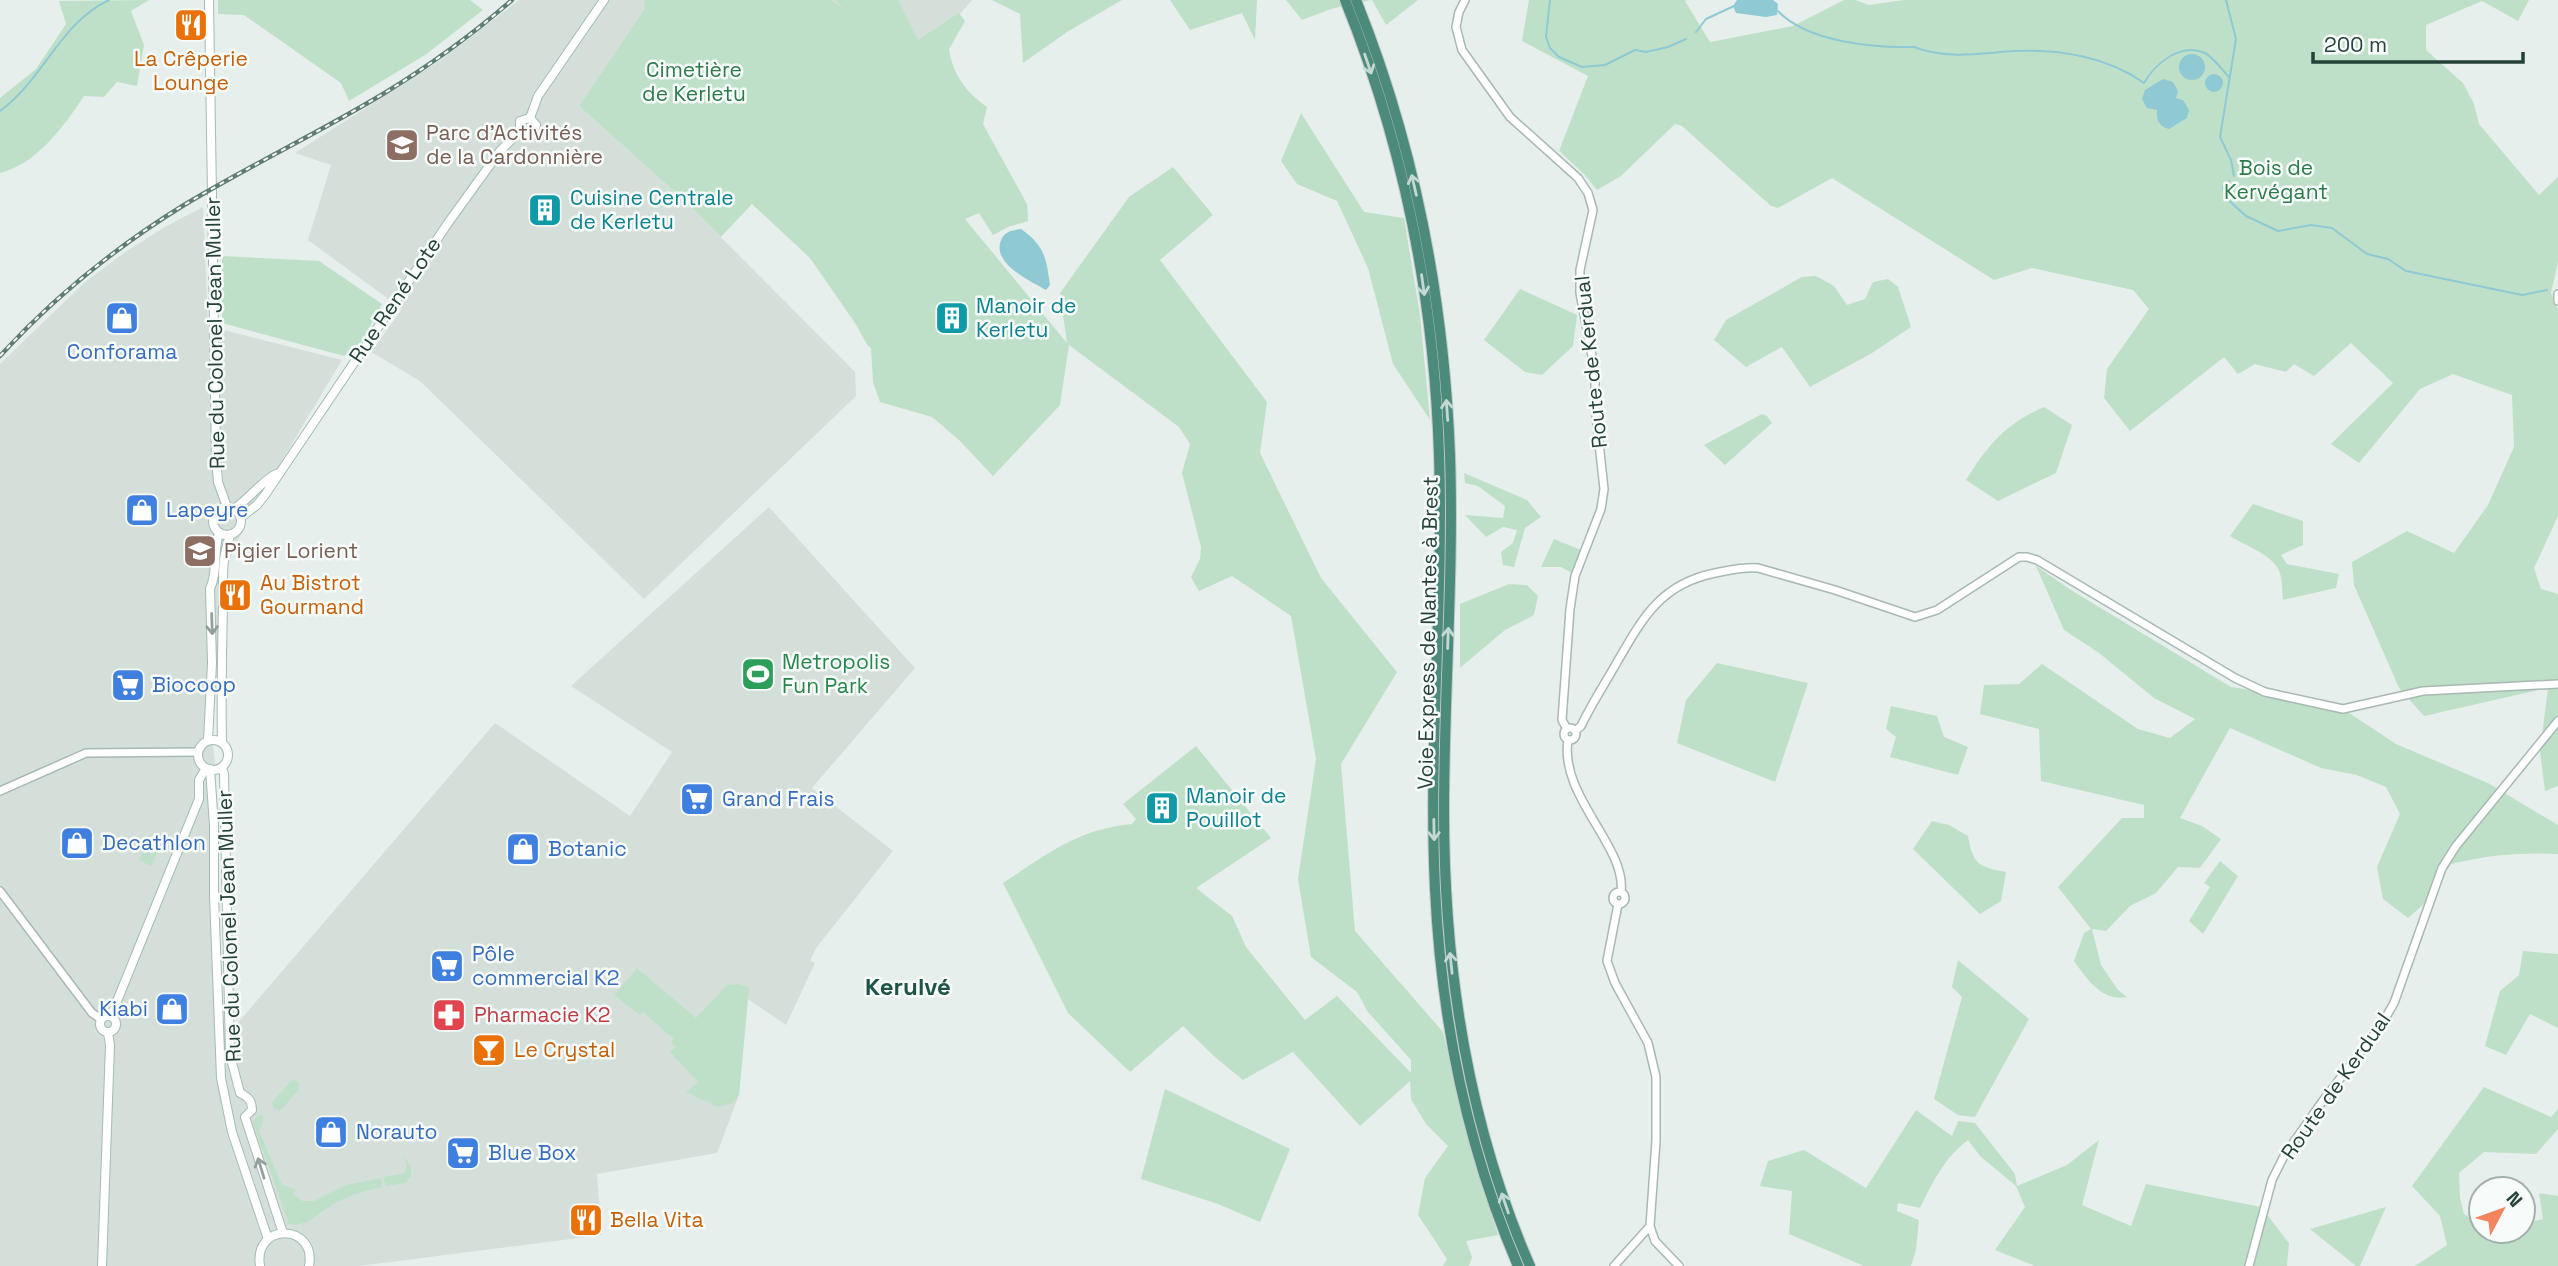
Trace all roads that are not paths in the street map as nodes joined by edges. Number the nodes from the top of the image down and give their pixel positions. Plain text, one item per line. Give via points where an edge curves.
1 (209, 0) edge
2 (604, 0) edge
3 (1345, 0) edge
4 (1356, 0) edge
5 (1465, 0) edge
6 (530, 118) junction
7 (520, 131) junction
8 (276, 474) junction
9 (218, 482) junction
10 (231, 508) junction
11 (216, 512) junction
12 (240, 517) junction
13 (219, 533) junction
14 (230, 535) junction
15 (2558, 684) edge
16 (2558, 721) edge
17 (1571, 730) junction
18 (208, 740) junction
19 (222, 742) junction
20 (198, 752) junction
21 (222, 768) junction
22 (208, 769) junction
23 (0, 791) edge
24 (0, 891) edge
25 (111, 1016) junction
26 (101, 1019) junction
27 (108, 1033) junction
28 (228, 1115) junction
29 (245, 1117) junction
30 (1650, 1226) junction
31 (283, 1233) junction
32 (268, 1239) junction
33 (258, 1264) edge
34 (102, 1266) edge
35 (311, 1266) edge
36 (1518, 1266) edge
37 (1530, 1266) edge
38 (1614, 1266) edge
39 (1679, 1266) edge
40 (2249, 1266) edge

1 - 9 main road, Rue du Colonel Jean Muller
2 - 6 main road via 538,96
3 -> 36 highway, Voie Express de Nantes à Brest via 1400,171 1428,320 1440,500 1434,813 1440,957 1465,1104 1488,1186
37 -> 4 highway, Voie Express de Nantes à Brest via 1498,1183 1471,1091 1450,955 1444,812 1450,455 1438,320 1413,179
5 - 17 street, Route de Kerdual via 1457,27 1462,50 1510,117 1578,178 1593,210 1580,270 1580,293 1595,372 1604,489 1575,576 1570,610 1562,720
6 - 7 main road via 520,121
6 - 7 main road via 537,125 534,132 525,135
7 - 8 main road, Rue René Lote via 448,223
8 - 10 main road, Rue René Lote
8 - 12 main road, Rue René Lote via 257,505
9 - 10 main road, Rue du Colonel Jean Muller
9 - 11 main road, Rue du Colonel Jean Muller
10 - 11 main road
10 - 12 main road
11 - 13 main road via 212,523
12 - 14 main road via 239,529
13 - 14 main road
13 -> 18 main road via 215,580 210,589
14 - 19 main road via 221,569
15 - 17 street via 2423,691 2337,708 2247,685 2027,556 1937,610 1915,617 1747,567 1698,576 1657,602 1581,726
16 - 40 street, Route de Kerdual via 2442,868 2394,1003 2284,1156 2272,1180
17 - 30 street via 1575,738 1569,740 1572,772 1583,803 1621,873 1621,892 1613,897 1618,904 1607,961 1648,1043 1656,1077
18 - 19 main road
18 - 20 main road
19 - 21 main road via 229,757
20 - 22 main road via 199,761
20 - 23 street via 86,753
21 - 22 main road
21 - 29 main road, Rue du Colonel Jean Muller via 229,1038 236,1083 252,1105
22 - 25 main road via 199,780 199,799
22 - 28 main road, Rue du Colonel Jean Muller via 214,825 218,1046
24 - 26 street
25 - 26 main road
25 - 27 main road via 116,1026
26 - 27 main road via 100,1027
27 - 34 main road
28 - 29 main road
28 - 32 main road, Rue du Colonel Jean Muller
31 -> 29 main road, Rue du Colonel Jean Muller
30 - 38 street
30 - 39 street via 1655,1241
31 - 32 main road
31 - 35 main road via 306,1244
32 - 33 main road

